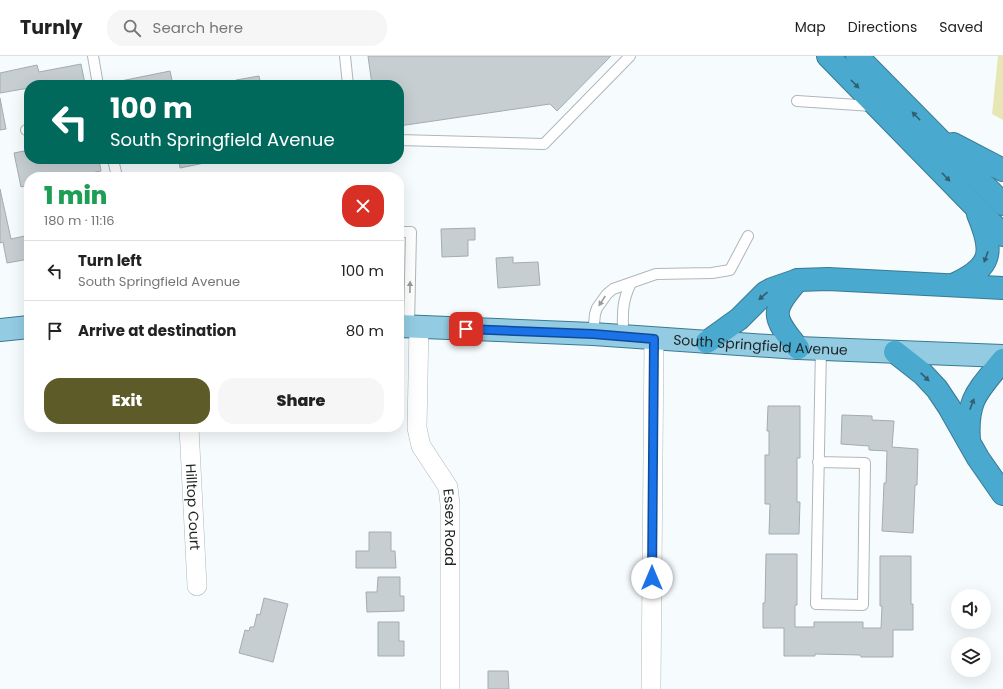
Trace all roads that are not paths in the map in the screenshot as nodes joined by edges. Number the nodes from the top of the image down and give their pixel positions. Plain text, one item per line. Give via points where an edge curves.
1 (93, 56) edge
2 (345, 56) edge
3 (630, 56) edge
4 (828, 56) edge
5 (857, 56) edge
6 (97, 80) edge
7 (347, 80) edge
8 (797, 101) dead end
9 (877, 106) junction
10 (932, 133) junction
11 (404, 140) edge
12 (1003, 170) edge
13 (1003, 204) edge
14 (976, 207) junction
15 (404, 232) edge
16 (1003, 235) edge
17 (748, 236) dead end
18 (798, 280) junction
19 (631, 283) junction
20 (953, 285) junction
21 (1003, 288) edge
22 (409, 326) edge
23 (24, 328) edge
24 (0, 330) edge
25 (593, 334) junction
26 (623, 336) junction
27 (654, 339) junction
28 (707, 342) junction
29 (798, 348) junction
30 (821, 348) junction
31 (896, 352) junction
32 (1003, 356) edge
33 (1003, 360) edge
34 (189, 432) edge
35 (969, 442) junction
36 (818, 462) junction
37 (1003, 494) edge
38 (197, 586) dead end
39 (450, 689) edge
40 (652, 689) edge

1 - 6 lane
2 - 7 lane
3 - 11 lane via 544,144
4 -> 9 highway
10 -> 5 highway
8 - 9 lane
9 -> 14 highway
10 - 12 highway
10 - 13 highway
14 - 16 highway
14 -> 20 highway via 987,236 988,256 977,272
22 -> 15 lane via 411,232
17 - 19 lane via 730,270 712,273 656,274
18 - 20 highway
18 -> 28 highway via 765,293 739,319
18 - 29 highway via 782,299 778,312 785,332
19 -> 25 lane via 606,294 595,314
19 - 26 lane via 622,306
20 - 21 highway
22 - 25 main road, South Springfield Avenue
22 - 39 street, Essex Road via 417,428 422,446 448,487 450,504
23 - 24 main road
25 - 26 main road, South Springfield Avenue
26 - 27 main road, South Springfield Avenue
27 - 28 main road, South Springfield Avenue
27 - 40 street
28 - 29 main road, South Springfield Avenue
29 - 30 main road, South Springfield Avenue
30 - 31 main road, South Springfield Avenue
30 - 36 lane
31 - 32 main road, South Springfield Avenue
31 -> 35 highway via 937,389
35 -> 33 highway via 969,416 973,399
34 - 38 street, Hilltop Court
35 - 37 highway
36 - 36 lane via 816,604 863,605 865,463

